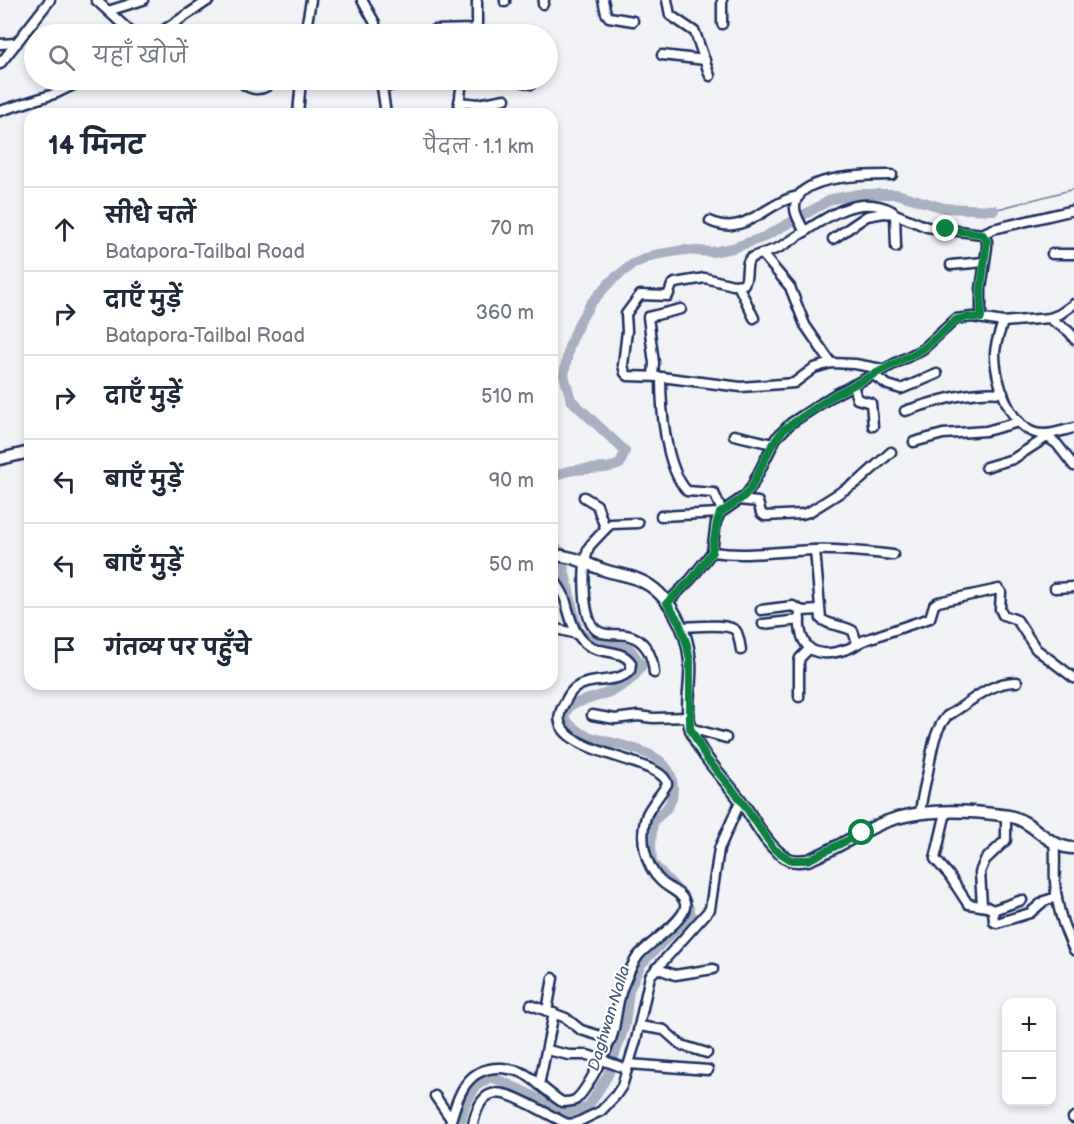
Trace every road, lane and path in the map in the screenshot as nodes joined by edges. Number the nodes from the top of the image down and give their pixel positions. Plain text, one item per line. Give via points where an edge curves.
1 (50, 0) edge
2 (96, 0) edge
3 (143, 0) edge
4 (209, 0) edge
5 (311, 0) edge
6 (362, 0) edge
7 (603, 0) edge
8 (667, 0) edge
9 (722, 0) edge
10 (477, 2) dead end
11 (108, 11) junction
12 (633, 21) dead end
13 (32, 24) edge
14 (122, 24) edge
15 (173, 24) edge
16 (307, 24) edge
17 (375, 24) edge
18 (477, 24) edge
19 (722, 24) dead end
20 (24, 34) edge
21 (17, 43) junction
22 (0, 44) edge
23 (662, 55) dead end
24 (705, 60) junction
25 (0, 64) edge
26 (710, 76) dead end
27 (63, 90) edge
28 (300, 90) edge
29 (382, 90) edge
30 (461, 90) edge
31 (505, 99) dead end
32 (459, 102) junction
33 (299, 108) edge
34 (385, 108) edge
35 (458, 108) edge
36 (0, 111) edge
37 (892, 175) dead end
38 (799, 196) junction
39 (1074, 210) edge
40 (895, 214) junction
41 (710, 221) dead end
42 (803, 228) junction
43 (982, 234) junction
44 (833, 238) dead end
45 (896, 247) dead end
46 (1052, 254) dead end
47 (763, 255) junction
48 (1074, 255) edge
49 (984, 262) junction
50 (951, 265) dead end
51 (738, 285) junction
52 (1074, 304) edge
53 (681, 309) dead end
54 (754, 318) dead end
55 (981, 318) junction
56 (1050, 318) junction
57 (1003, 322) junction
58 (1074, 339) edge
59 (831, 363) junction
60 (882, 369) junction
61 (936, 374) dead end
62 (873, 375) junction
63 (657, 376) junction
64 (853, 385) junction
65 (1003, 393) junction
66 (905, 411) dead end
67 (1019, 422) junction
68 (873, 426) dead end
69 (1074, 428) edge
70 (734, 435) dead end
71 (1045, 436) junction
72 (914, 442) dead end
73 (773, 444) junction
74 (891, 452) dead end
75 (24, 453) edge
76 (0, 459) edge
77 (986, 466) dead end
78 (1074, 466) edge
79 (584, 497) dead end
80 (738, 500) junction
81 (721, 512) junction
82 (661, 516) dead end
83 (638, 523) dead end
84 (605, 528) junction
85 (815, 550) junction
86 (712, 552) junction
87 (892, 555) dead end
88 (558, 556) edge
89 (585, 561) junction
90 (558, 585) edge
91 (1074, 587) edge
92 (1055, 588) dead end
93 (667, 603) junction
94 (761, 610) dead end
95 (800, 610) junction
96 (819, 610) junction
97 (800, 620) junction
98 (763, 624) dead end
99 (681, 627) junction
100 (558, 629) edge
101 (577, 634) junction
102 (857, 643) junction
103 (809, 649) junction
104 (741, 650) dead end
105 (654, 673) dead end
106 (1074, 678) edge
107 (1017, 682) dead end
108 (799, 697) dead end
109 (592, 715) dead end
110 (690, 722) junction
111 (726, 738) dead end
112 (741, 800) junction
113 (946, 812) junction
114 (920, 814) junction
115 (1006, 816) junction
116 (1054, 843) junction
117 (1074, 848) edge
118 (1057, 897) junction
119 (1022, 900) dead end
120 (982, 906) junction
121 (993, 910) junction
122 (1074, 950) edge
123 (656, 968) junction
124 (712, 969) dead end
125 (553, 978) dead end
126 (531, 1005) dead end
127 (551, 1012) junction
128 (639, 1026) junction
129 (610, 1039) junction
130 (547, 1050) junction
131 (707, 1053) dead end
132 (604, 1061) junction
133 (626, 1067) junction
134 (708, 1070) dead end
135 (539, 1085) junction
136 (435, 1096) dead end
137 (450, 1122) edge
138 (473, 1124) edge
139 (567, 1124) edge

1 - 13 street
2 - 11 street
3 - 11 street
4 - 15 street
5 - 16 street
6 - 17 street
7 - 12 street via 609,17
8 - 24 street via 670,15 695,32
9 - 19 street
10 - 18 street
11 - 14 street
20 - 21 street
21 - 22 street
21 - 25 street
23 - 24 street
24 - 26 street
27 - 36 street
28 - 33 street
29 - 34 street
30 - 32 street
31 - 32 street via 478,104
32 - 35 street
37 - 38 street via 832,179 809,187
38 - 41 street via 786,199 746,223
38 - 42 street via 795,205
39 - 43 street
40 - 42 street via 884,207 858,205
40 - 43 street via 927,227
40 - 44 street via 867,216
40 - 45 street
42 - 47 street
43 - 49 street via 987,241
46 - 48 street
47 - 51 street via 749,260 747,280
47 - 59 street via 790,287 805,325
49 - 50 street
49 - 55 street
51 - 54 street
51 - 63 street via 698,278 673,284 668,296 640,295 626,314 623,365 628,376
52 - 56 street
53 - 63 street via 648,317
55 - 57 street
55 - 60 street via 956,320 923,349
56 - 57 street
56 - 58 street via 1072,333
57 - 65 street via 995,354
59 - 60 street
59 - 63 street via 814,368 797,382 761,386
60 - 62 street
61 - 62 street via 901,389
62 - 64 street
63 - 81 street via 677,474 687,491 714,493
64 - 68 street via 857,399 871,403
64 - 73 street via 791,423
65 - 66 street via 977,392
65 - 67 street
67 - 71 street
67 - 72 street
69 - 71 street
70 - 73 street
71 - 77 street via 1013,459
71 - 78 street via 1057,444
73 - 80 street via 751,488
74 - 80 street via 860,480 806,514 765,516 758,502
75 - 76 main road
79 - 84 street via 597,505
80 - 81 street
81 - 82 street
81 - 86 street
83 - 84 street
84 - 89 street via 590,545
85 - 86 street via 744,556
85 - 87 street
85 - 96 street
86 - 93 street
88 - 89 main road
89 - 93 main road via 644,582
89 - 105 street via 586,606 591,624 599,632 627,635 642,642
90 - 101 street
91 - 92 street
93 - 99 main road
94 - 95 street via 793,606
95 - 96 street
95 - 97 street
96 - 102 street via 822,621 853,631
97 - 98 street
97 - 103 street via 803,640
99 - 104 street via 733,628
99 - 110 main road via 690,661
100 - 101 street
101 - 129 street via 593,649 626,657 632,667 623,676 575,687 561,710 563,727 589,748 665,777 668,784 647,815 644,852 659,880 685,902 683,915 647,946 633,965 620,994
102 - 103 street via 824,654
102 - 106 street via 930,618 938,602 999,589 1003,615 1017,620 1036,649
103 - 108 street via 799,662
107 - 114 street via 992,686 941,723 933,742
109 - 110 street
110 - 111 street
110 - 112 main road via 707,759
112 - 114 main road via 774,849 796,861 814,858 880,824
112 - 123 street via 719,849 710,909
113 - 114 main road
113 - 115 main road
113 - 120 street via 936,859 968,904
115 - 116 main road via 1027,823
115 - 120 street via 1006,840 985,860 980,872
116 - 117 main road
116 - 118 street
118 - 121 street via 1044,901 1024,916 997,922
118 - 122 street
119 - 121 street
120 - 121 street
123 - 124 street via 675,975
123 - 128 street via 647,984
125 - 127 street
126 - 127 street
127 - 129 street via 569,1019 581,1030
127 - 130 street
128 - 131 street via 664,1030 681,1045
128 - 133 street
129 - 132 street
130 - 132 street via 584,1054
130 - 135 street
132 - 133 street
132 - 135 street via 574,1101 562,1102
133 - 134 street
133 - 139 street via 621,1086 608,1104 586,1119
135 - 137 street via 516,1071 482,1071 462,1088
136 - 137 street
138 - 139 street via 481,1102 497,1093 511,1095

